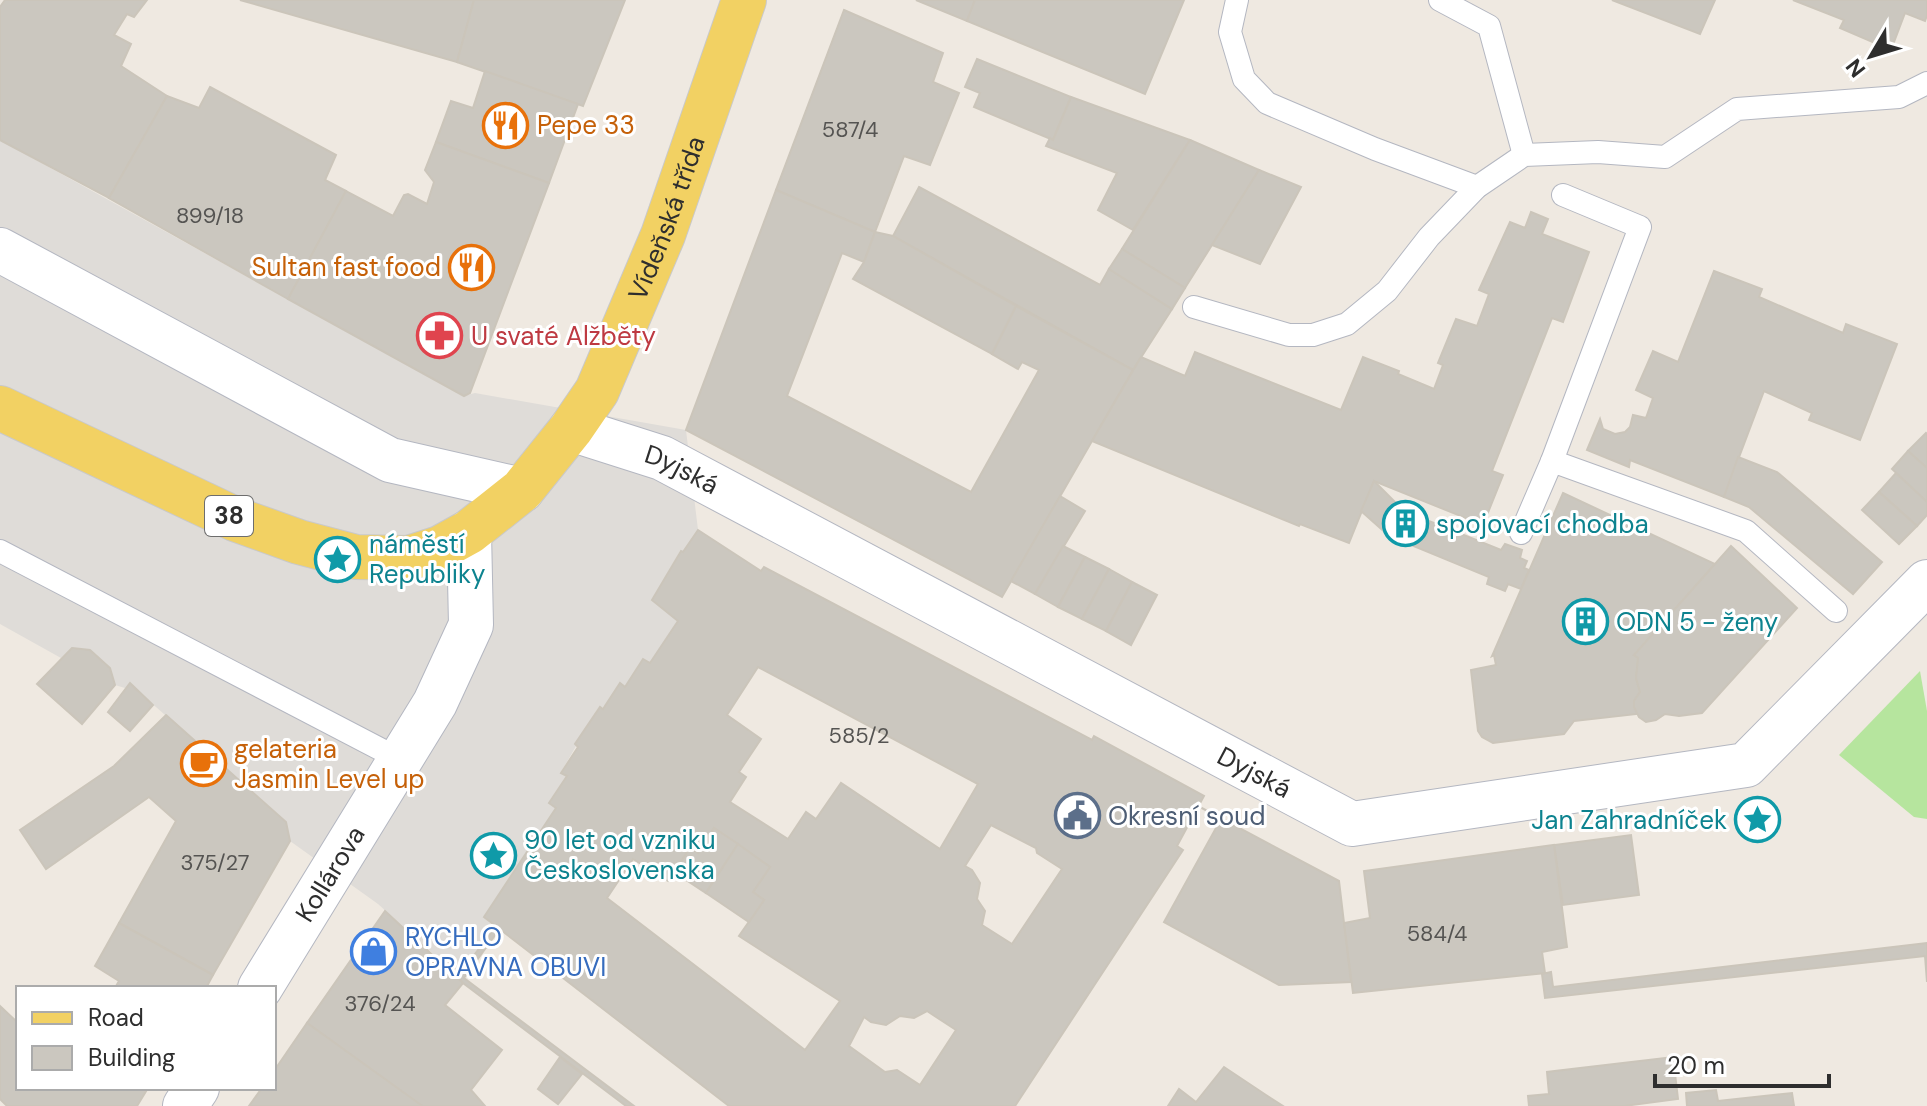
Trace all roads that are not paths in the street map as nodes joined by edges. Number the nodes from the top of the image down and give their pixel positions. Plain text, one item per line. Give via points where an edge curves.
1 (744, 0) edge
2 (1237, 0) edge
3 (1440, 0) edge
4 (1927, 83) edge
5 (1524, 155) junction
6 (1477, 187) junction
7 (1563, 195) dead end
8 (0, 250) edge
9 (1194, 307) dead end
10 (0, 408) edge
11 (571, 429) junction
12 (1552, 461) junction
13 (522, 490) junction
14 (469, 532) junction
15 (1521, 533) dead end
16 (0, 551) edge
17 (1927, 582) edge
18 (1836, 611) dead end
19 (401, 760) junction
20 (261, 986) edge

1 - 11 main road, Vídeňská třída / 38 via 663,235 597,391
2 - 6 lane via 1230,32 1240,67 1267,103
3 - 5 lane via 1489,26
4 - 5 lane via 1899,97 1737,109 1665,157 1598,152
5 - 6 lane
6 - 9 lane via 1387,291 1347,324 1313,335 1289,335
7 - 12 lane via 1640,227
8 - 13 street via 390,460
10 - 14 main road, 38 via 235,519 299,542 356,557 409,558
11 - 13 main road, 38
11 - 17 street, Dyjská via 662,458 1352,824 1746,765
12 - 15 lane
12 - 18 lane via 1746,531
13 - 14 main road, 38
14 - 19 street via 471,625
16 - 19 lane
19 - 20 street, Kollárova

